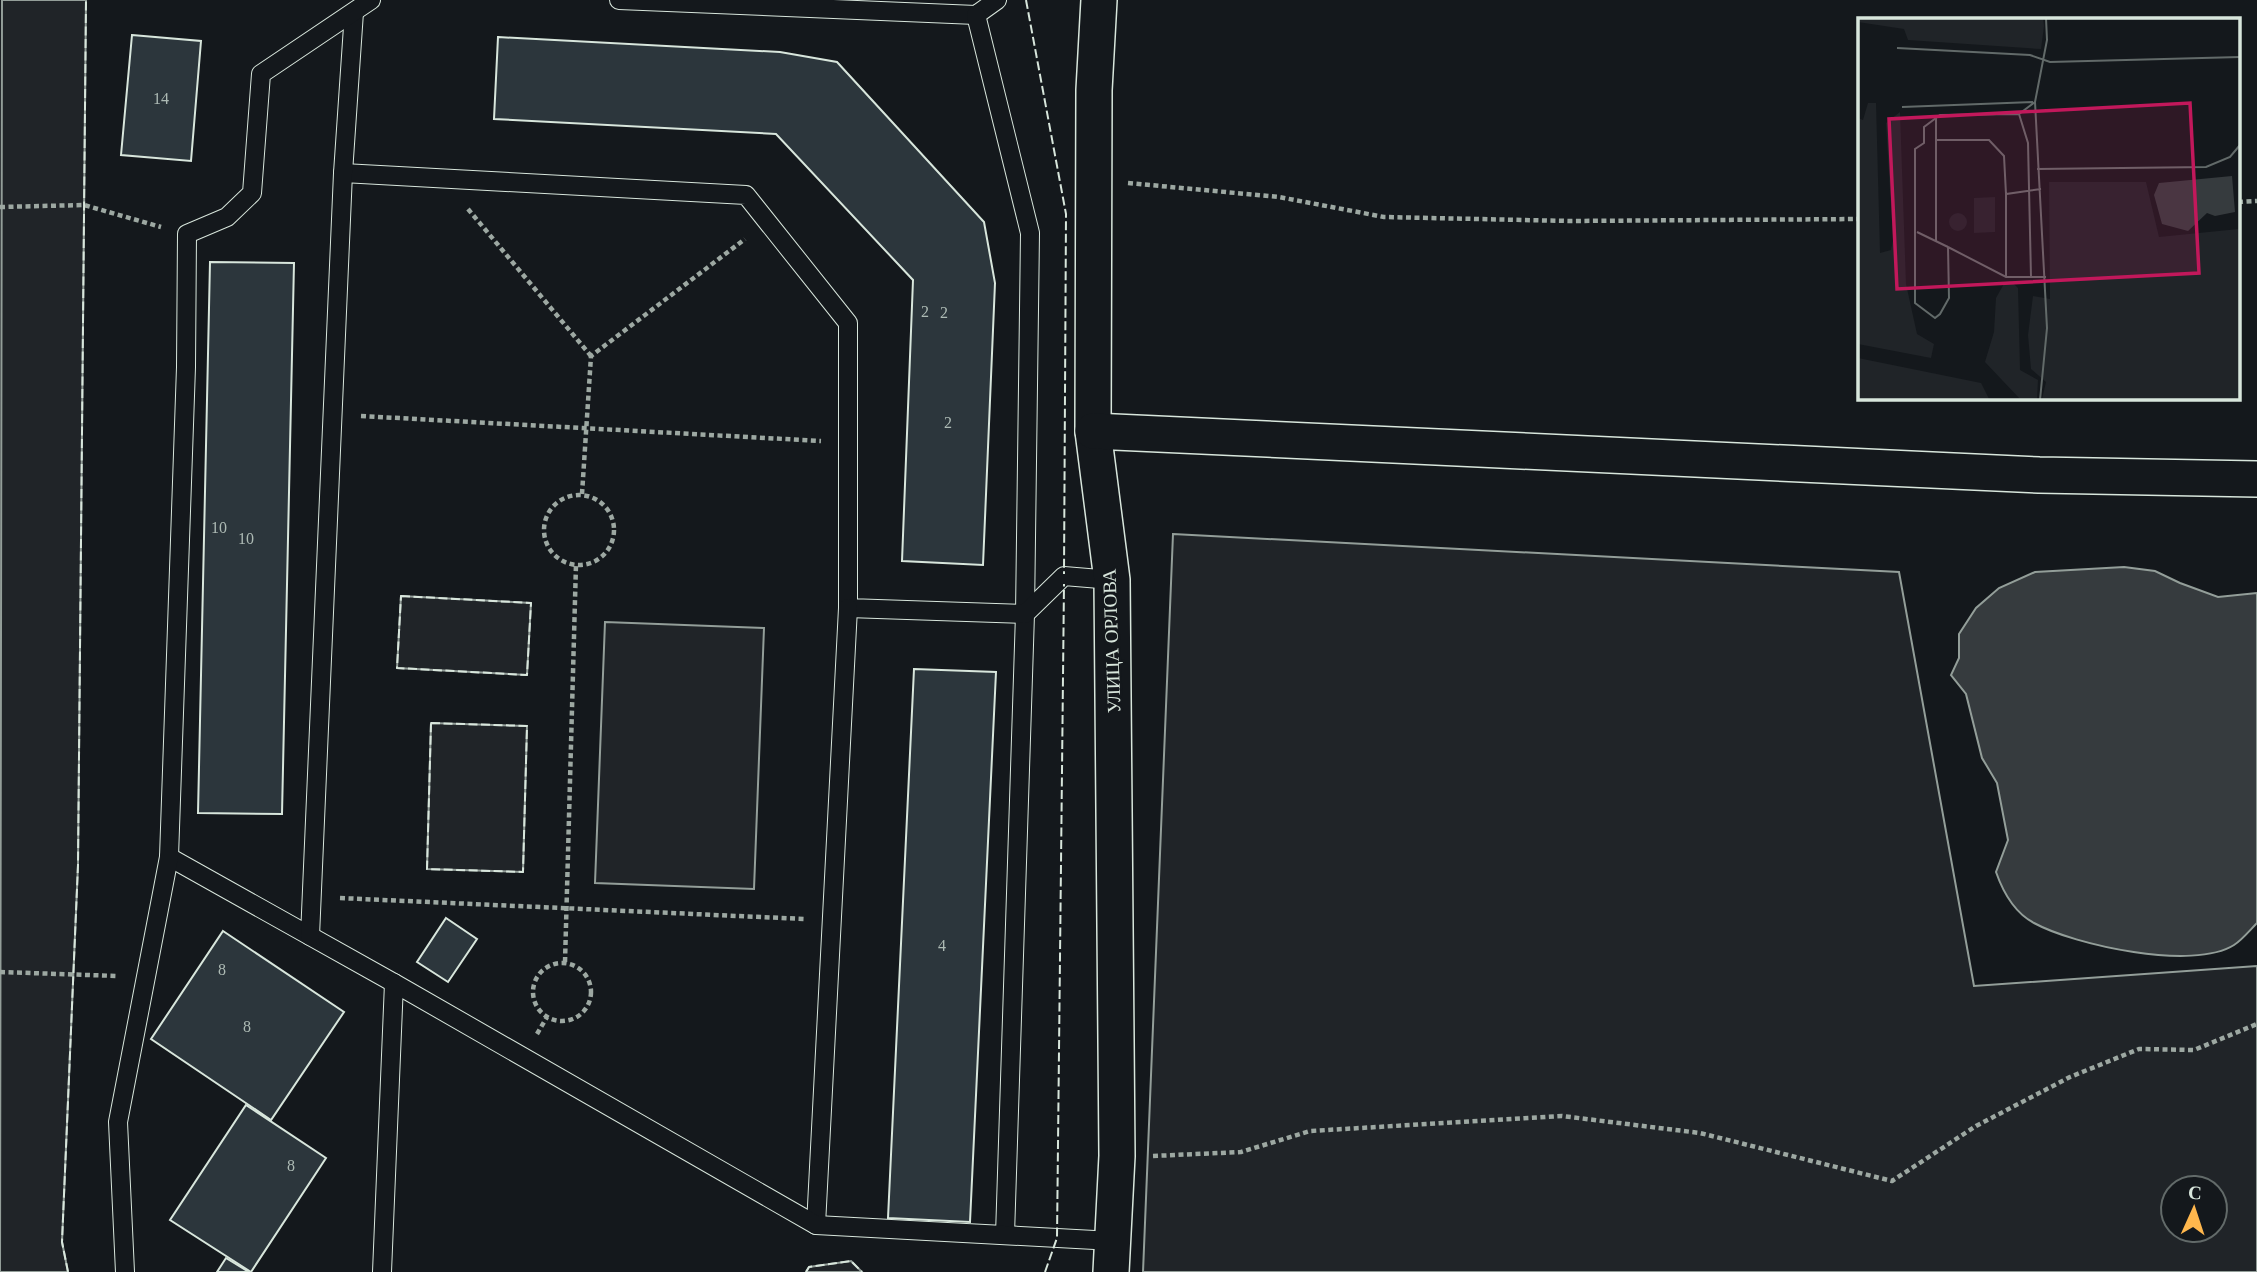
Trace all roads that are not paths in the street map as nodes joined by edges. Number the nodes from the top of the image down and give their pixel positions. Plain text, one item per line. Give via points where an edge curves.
1 (371, 0) edge
2 (619, 0) edge
3 (998, 0) edge
4 (1099, 0) edge
5 (354, 12) junction
6 (976, 15) junction
7 (343, 173) junction
8 (1093, 431) junction
9 (2257, 479) edge
10 (1112, 580) junction
11 (848, 608) junction
12 (1025, 614) junction
13 (169, 858) junction
14 (310, 936) junction
15 (394, 983) junction
16 (816, 1225) junction
17 (1005, 1235) junction
18 (1112, 1257) edge
19 (125, 1272) edge
20 (382, 1272) edge

1 - 5 lane
2 - 6 lane
3 - 6 lane
4 - 8 street, УЛИЦА ОРЛОВА via 1094,90
5 - 7 lane
5 - 13 lane via 261,74 252,193 227,217 187,234
6 - 12 lane via 1030,233
7 - 11 lane via 746,195 848,323
7 - 14 lane
8 - 9 street via 2011,474
8 - 10 street, УЛИЦА ОРЛОВА
10 - 12 lane via 1064,576
10 - 18 street, УЛИЦА ОРЛОВА via 1117,1156
11 - 12 lane
11 - 16 lane
12 - 17 lane
13 - 14 lane
13 - 19 lane via 118,1122
14 - 15 lane
15 - 16 lane
15 - 20 lane
16 - 17 lane
17 - 18 lane

